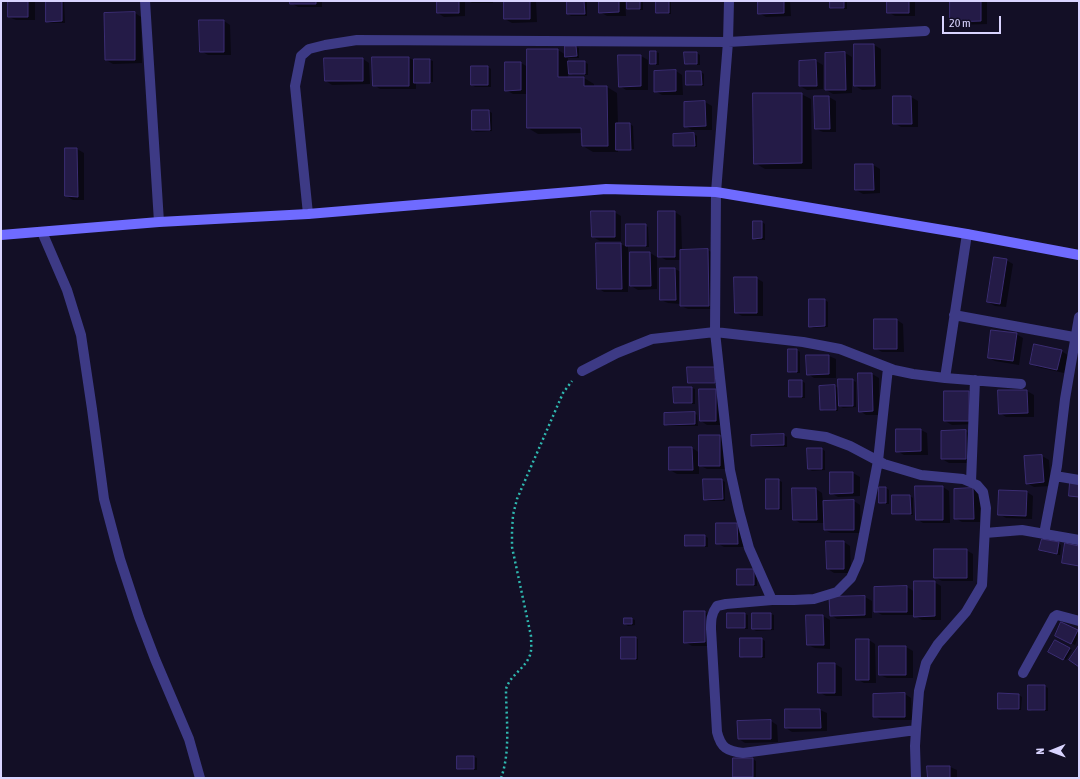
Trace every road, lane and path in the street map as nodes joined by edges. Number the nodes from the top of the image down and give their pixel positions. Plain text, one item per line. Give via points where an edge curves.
1 (145, 1) edge
2 (729, 1) edge
3 (925, 31) dead end
4 (728, 42) junction
5 (716, 192) junction
6 (308, 214) junction
7 (159, 222) junction
8 (42, 232) junction
9 (967, 234) junction
10 (1, 235) edge
11 (1079, 256) edge
12 (954, 315) junction
13 (1079, 318) edge
14 (715, 332) junction
15 (1077, 337) edge
16 (888, 368) junction
17 (582, 371) joint
18 (945, 378) junction
19 (976, 380) junction
20 (1021, 384) dead end
21 (796, 433) dead end
22 (878, 460) junction
23 (1054, 476) junction
24 (1079, 480) edge
25 (971, 482) junction
26 (985, 533) junction
27 (1044, 534) junction
28 (1079, 540) edge
29 (772, 600) junction
30 (1079, 622) edge
31 (1023, 673) dead end
32 (916, 730) junction
33 (200, 778) edge
34 (502, 778) edge
35 (916, 778) edge

1 - 7 street
2 - 4 street
3 - 4 street
4 - 5 street
4 - 6 street via 357,40 309,49 301,56 295,86
5 - 6 main road via 606,189
5 - 9 main road
5 - 14 street
6 - 7 main road
7 - 8 main road
8 - 10 main road
8 - 33 street via 67,290 81,335 104,499 120,559 155,659 189,738
9 - 11 main road
9 - 12 street
12 - 15 street
12 - 18 street
13 - 15 street
14 - 16 street via 840,349
14 - 17 street via 652,339
14 - 29 street via 730,470 749,548
15 - 23 street
16 - 18 street
16 - 22 street
17 - 34 path via 563,393 517,499 513,515 512,547 531,636 531,648 526,663 508,683 506,689 507,745
18 - 19 street
19 - 20 street
19 - 25 street
21 - 22 street via 826,438
22 - 25 street via 921,475
22 - 29 street via 859,560 851,578 837,592 814,599
23 - 24 street
23 - 27 street
25 - 26 street via 983,492 986,508
26 - 27 street via 1022,530
26 - 32 street via 982,585 966,612 938,644 926,663 919,691
27 - 28 street
29 - 32 street via 726,604 717,606 712,612 717,732 719,741 725,748 743,753
30 - 31 street via 1057,615 1054,617
32 - 35 street

